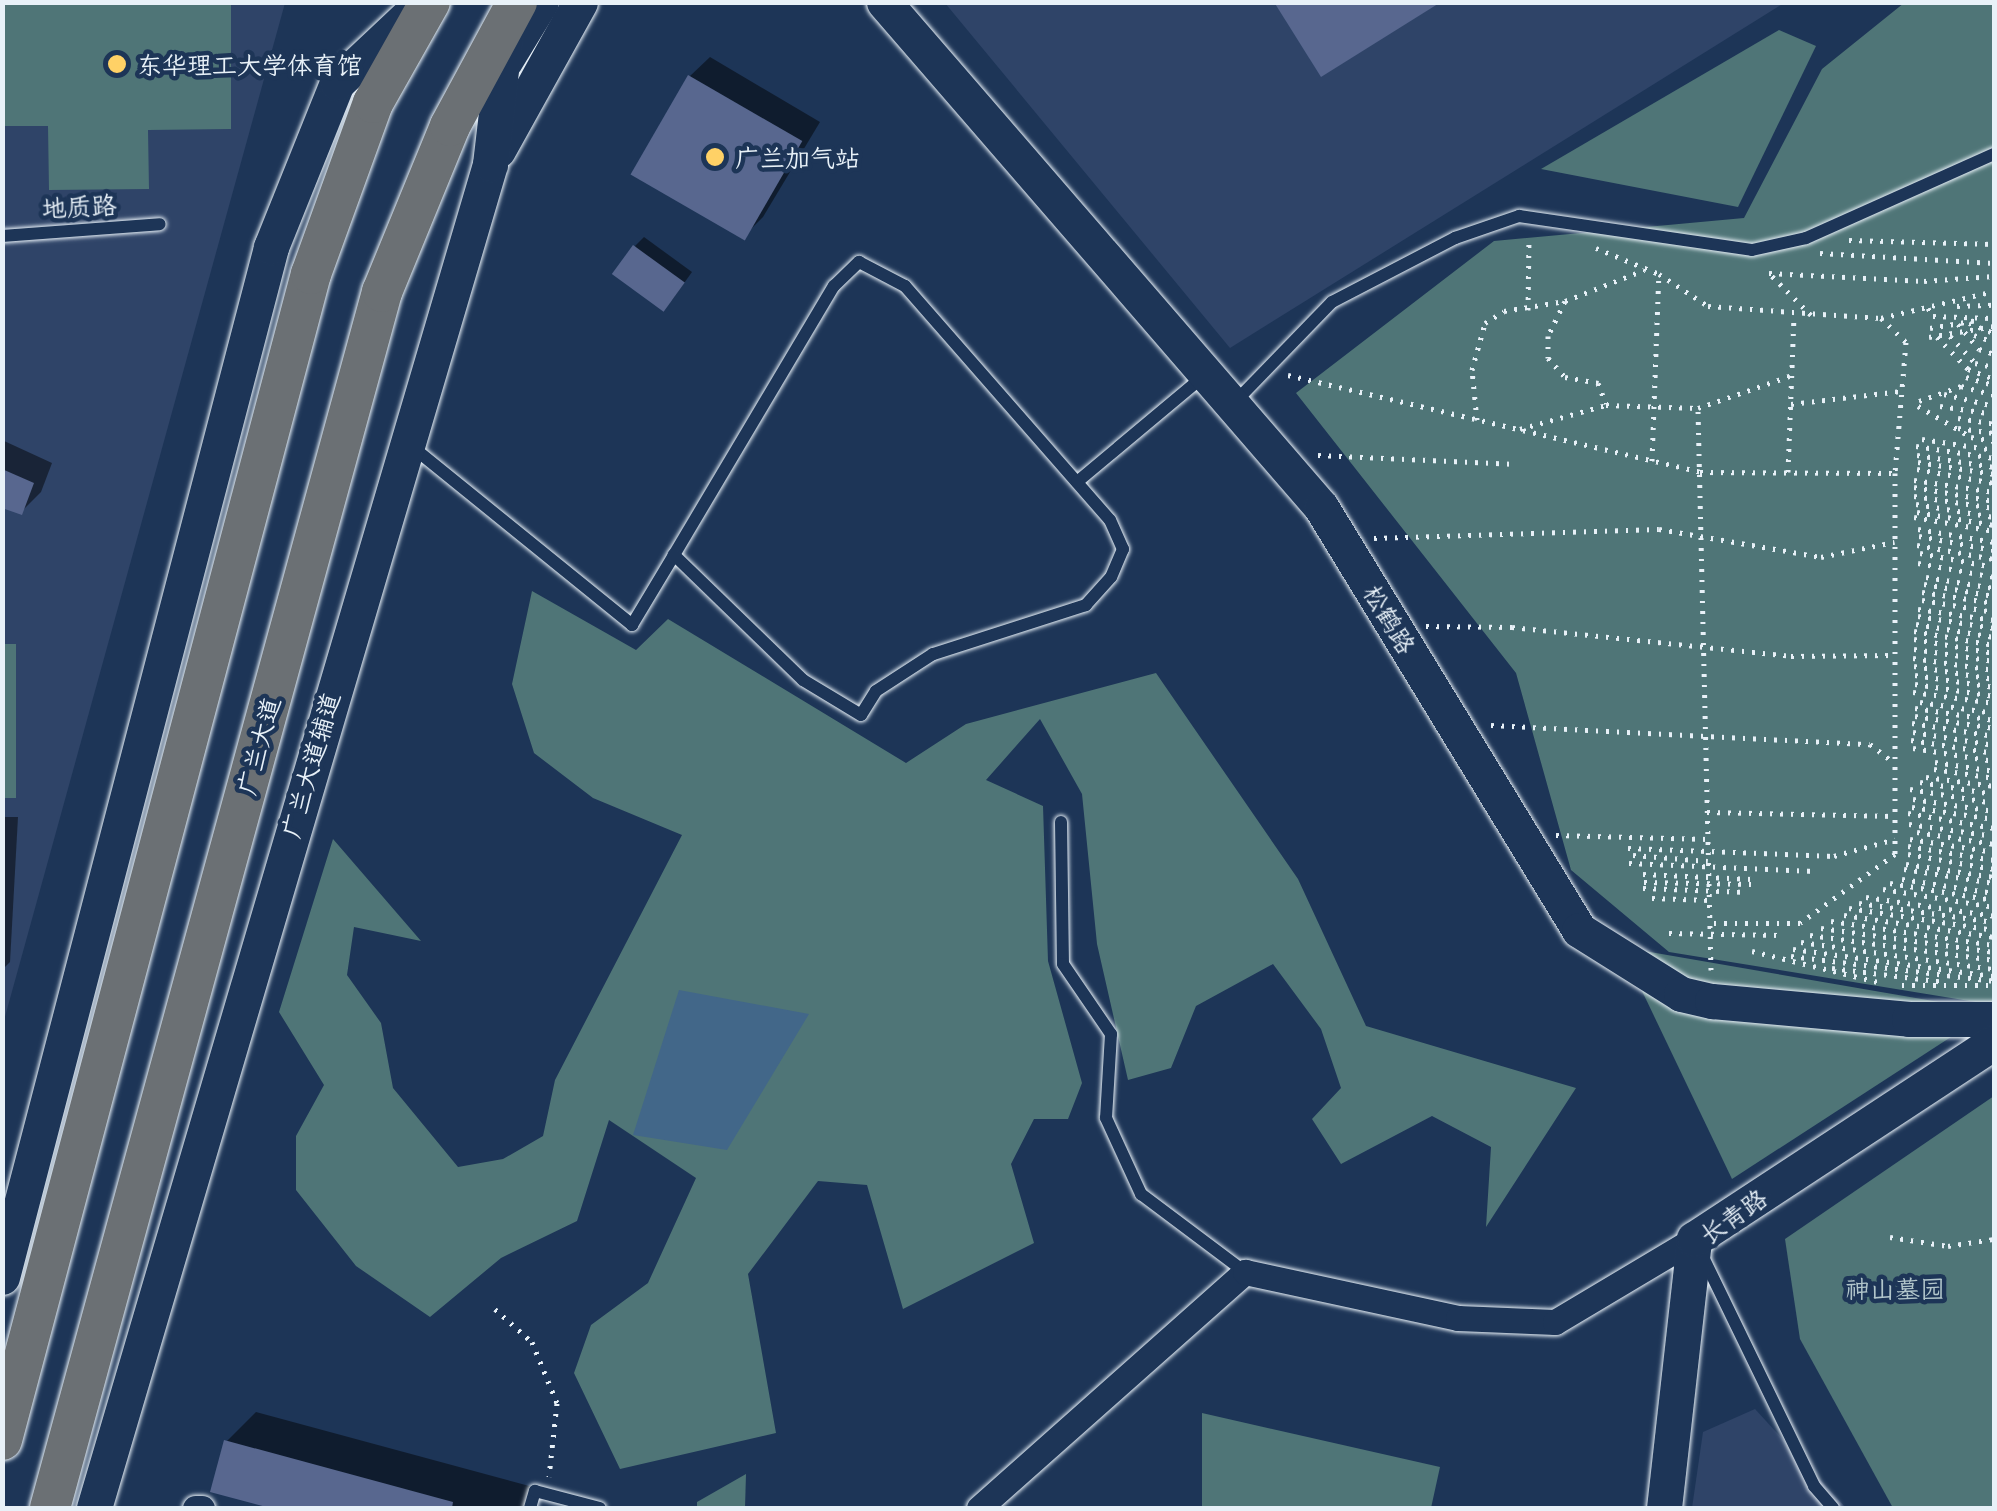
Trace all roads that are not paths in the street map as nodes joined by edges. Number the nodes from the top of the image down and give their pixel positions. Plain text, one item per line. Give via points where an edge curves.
1 (422, 2) edge
2 (430, 2) edge
3 (580, 2) edge
4 (884, 2) edge
5 (522, 8) edge
6 (1994, 154) edge
7 (490, 164) junction
8 (160, 224) dead end
9 (2, 236) edge
10 (1206, 374) junction
11 (1232, 404) junction
12 (404, 440) junction
13 (1077, 482) junction
14 (674, 555) junction
15 (1061, 822) dead end
16 (1994, 1019) edge
17 (1994, 1042) edge
18 (1694, 1239) junction
19 (1245, 1272) junction
20 (2, 1277) edge
21 (2, 1440) edge
22 (50, 1508) edge
23 (94, 1508) edge
24 (530, 1508) edge
25 (600, 1508) edge
26 (979, 1508) edge
27 (1664, 1508) edge
28 (1832, 1508) edge

1 - 20 main road via 338,83 271,247
2 - 21 main road via 373,103 311,274
3 - 7 main road
4 - 10 main road, 松鹤路
5 - 7 main road, 广兰大道辅道 via 502,66
5 - 22 main road, 广兰大道 via 450,126 382,292
6 - 11 lane via 1806,245 1752,250 1519,216 1455,238 1332,302
7 - 12 main road, 广兰大道辅道
8 - 9 lane, 地质路
10 - 11 main road, 松鹤路
10 - 13 lane
11 - 16 main road, 松鹤路 via 1322,507 1580,930 1682,994 1712,1001 1909,1019
12 - 14 lane via 632,624
12 - 23 main road, 广兰大道辅道
13 - 14 lane via 1110,520 1122,548 1112,577 1086,605 933,654 876,691 860,715 804,680
13 - 14 lane via 905,286 859,262 834,286
15 - 19 lane via 1062,964 1111,1034 1106,1118 1141,1194
17 - 18 main road, 长青路
18 - 19 street via 1555,1322 1458,1318
18 - 27 main road, 长青路
18 - 28 lane via 1814,1486
19 - 26 street
24 - 25 lane via 535,1491

